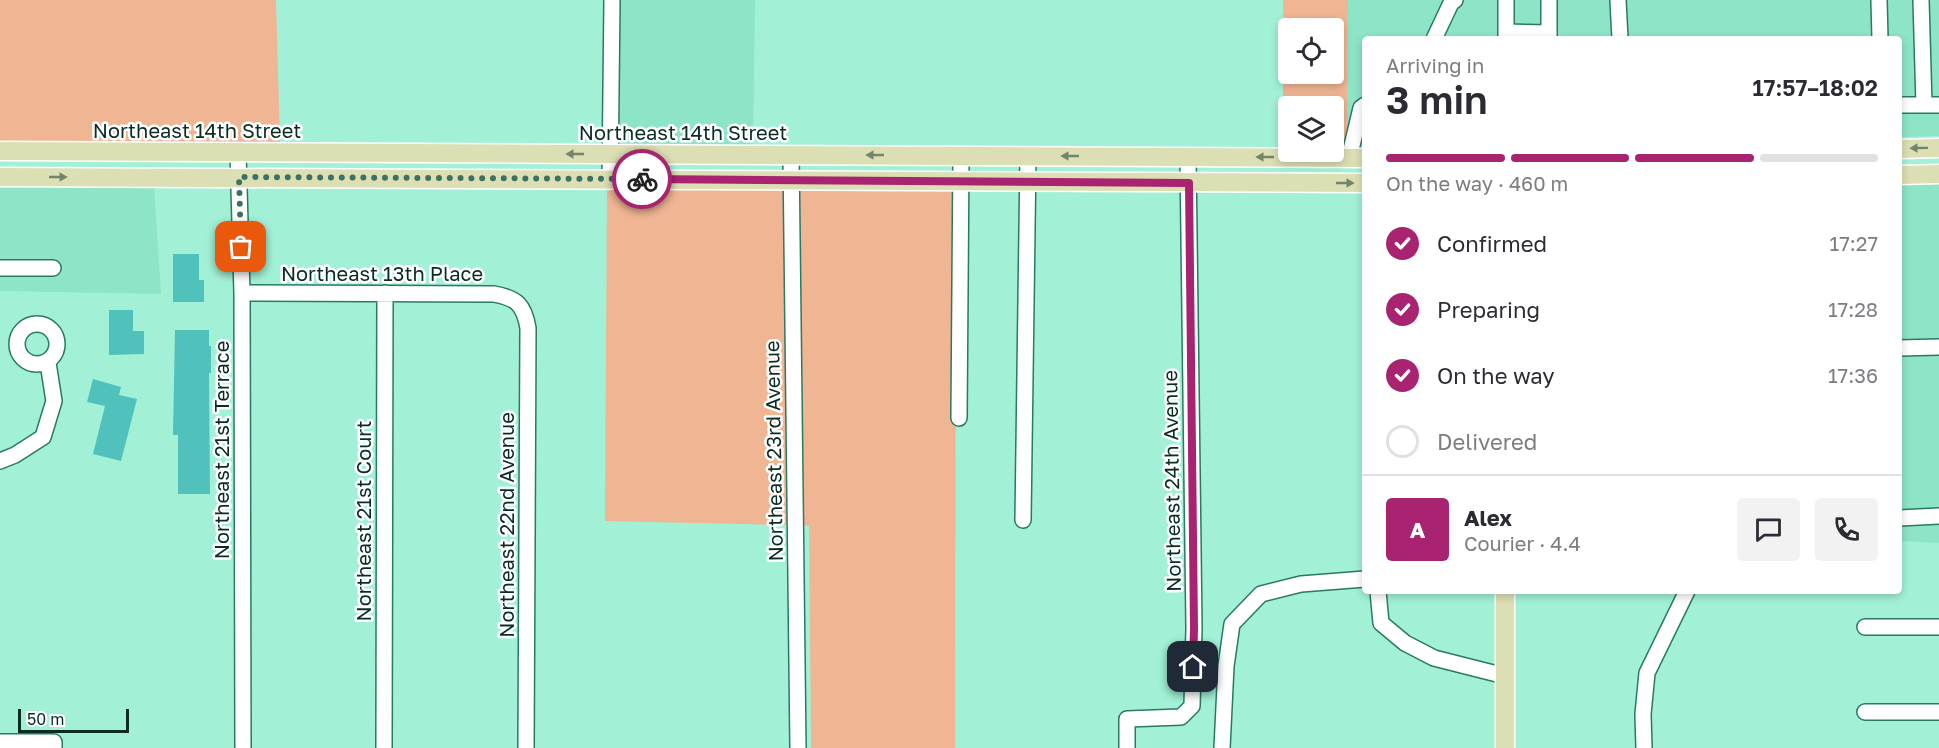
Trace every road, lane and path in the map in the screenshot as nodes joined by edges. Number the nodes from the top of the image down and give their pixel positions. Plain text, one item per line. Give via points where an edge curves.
1 (612, 0) edge
2 (1455, 0) edge
3 (1506, 0) edge
4 (1549, 0) edge
5 (1618, 0) edge
6 (1879, 0) edge
7 (1921, 0) edge
8 (1435, 36) edge
9 (1506, 36) edge
10 (1549, 36) edge
11 (1620, 36) edge
12 (1880, 36) edge
13 (1902, 105) edge
14 (1931, 105) edge
15 (1362, 107) edge
16 (1939, 148) edge
17 (1902, 149) edge
18 (0, 151) edge
19 (238, 153) junction
20 (610, 154) junction
21 (791, 154) junction
22 (961, 155) junction
23 (1028, 156) junction
24 (1188, 157) junction
25 (1357, 158) edge
26 (1939, 174) edge
27 (1902, 175) edge
28 (0, 177) edge
29 (239, 177) junction
30 (610, 179) junction
31 (791, 180) junction
32 (961, 181) junction
33 (1028, 182) junction
34 (1189, 183) junction
35 (1362, 183) edge
36 (0, 268) edge
37 (53, 268) dead end
38 (242, 293) junction
39 (385, 293) junction
40 (519, 304) joint
41 (1939, 347) edge
42 (1902, 348) edge
43 (48, 363) dead end
44 (959, 418) dead end
45 (0, 461) edge
46 (1939, 516) edge
47 (1902, 518) edge
48 (1023, 520) dead end
49 (1362, 579) edge
50 (1378, 594) edge
51 (1505, 594) edge
52 (1686, 594) edge
53 (1865, 627) dead end
54 (1939, 627) edge
55 (1505, 676) junction
56 (1865, 712) dead end
57 (1939, 712) edge
58 (0, 742) edge
59 (54, 748) edge
60 (243, 748) edge
61 (384, 748) edge
62 (526, 748) edge
63 (798, 748) edge
64 (1127, 748) edge
65 (1222, 748) edge
66 (1505, 748) edge
67 (1644, 748) edge

1 - 20 street
2 - 8 street
3 - 9 street
4 - 10 street
5 - 11 street
6 - 12 street
7 - 14 street
9 - 10 street
13 - 14 street
15 - 25 street
16 -> 17 main road
18 - 19 main road, Northeast 14th Street
20 -> 19 main road, Northeast 14th Street
19 - 29 street, Northeast 21st Terrace
20 - 21 main road, Northeast 14th Street
20 - 30 street
22 -> 21 main road, Northeast 14th Street
21 - 31 street, Northeast 23rd Avenue
22 - 23 main road, Northeast 14th Street
22 - 32 street
24 -> 23 main road, Northeast 14th Street
23 - 33 street
25 -> 24 main road, Northeast 14th Street
24 - 34 street, Northeast 24th Avenue
26 - 27 main road
28 -> 29 main road
29 - 30 main road
29 - 38 street, Northeast 21st Terrace
30 - 31 main road
31 - 32 main road
31 - 63 street, Northeast 23rd Avenue
32 - 33 main road
32 - 44 street
33 - 34 main road
33 - 48 street
34 -> 35 main road
34 - 64 street, Northeast 24th Avenue via 1192,706 1181,717 1127,719
36 - 37 street
38 - 39 street, Northeast 13th Place
38 - 60 street, Northeast 21st Terrace
39 - 40 street, Northeast 13th Place via 494,294
39 - 61 street, Northeast 21st Court
40 - 62 street, Northeast 22nd Avenue via 528,328
41 - 42 street
43 - 45 street via 54,401 43,437
46 - 47 street
49 - 65 street via 1301,584 1261,594 1233,624 1226,666
50 - 55 street via 1381,623 1406,643 1434,658
51 - 55 main road
52 - 67 street via 1647,673
53 - 54 street
55 - 66 main road
56 - 57 street
58 - 59 street via 54,742

